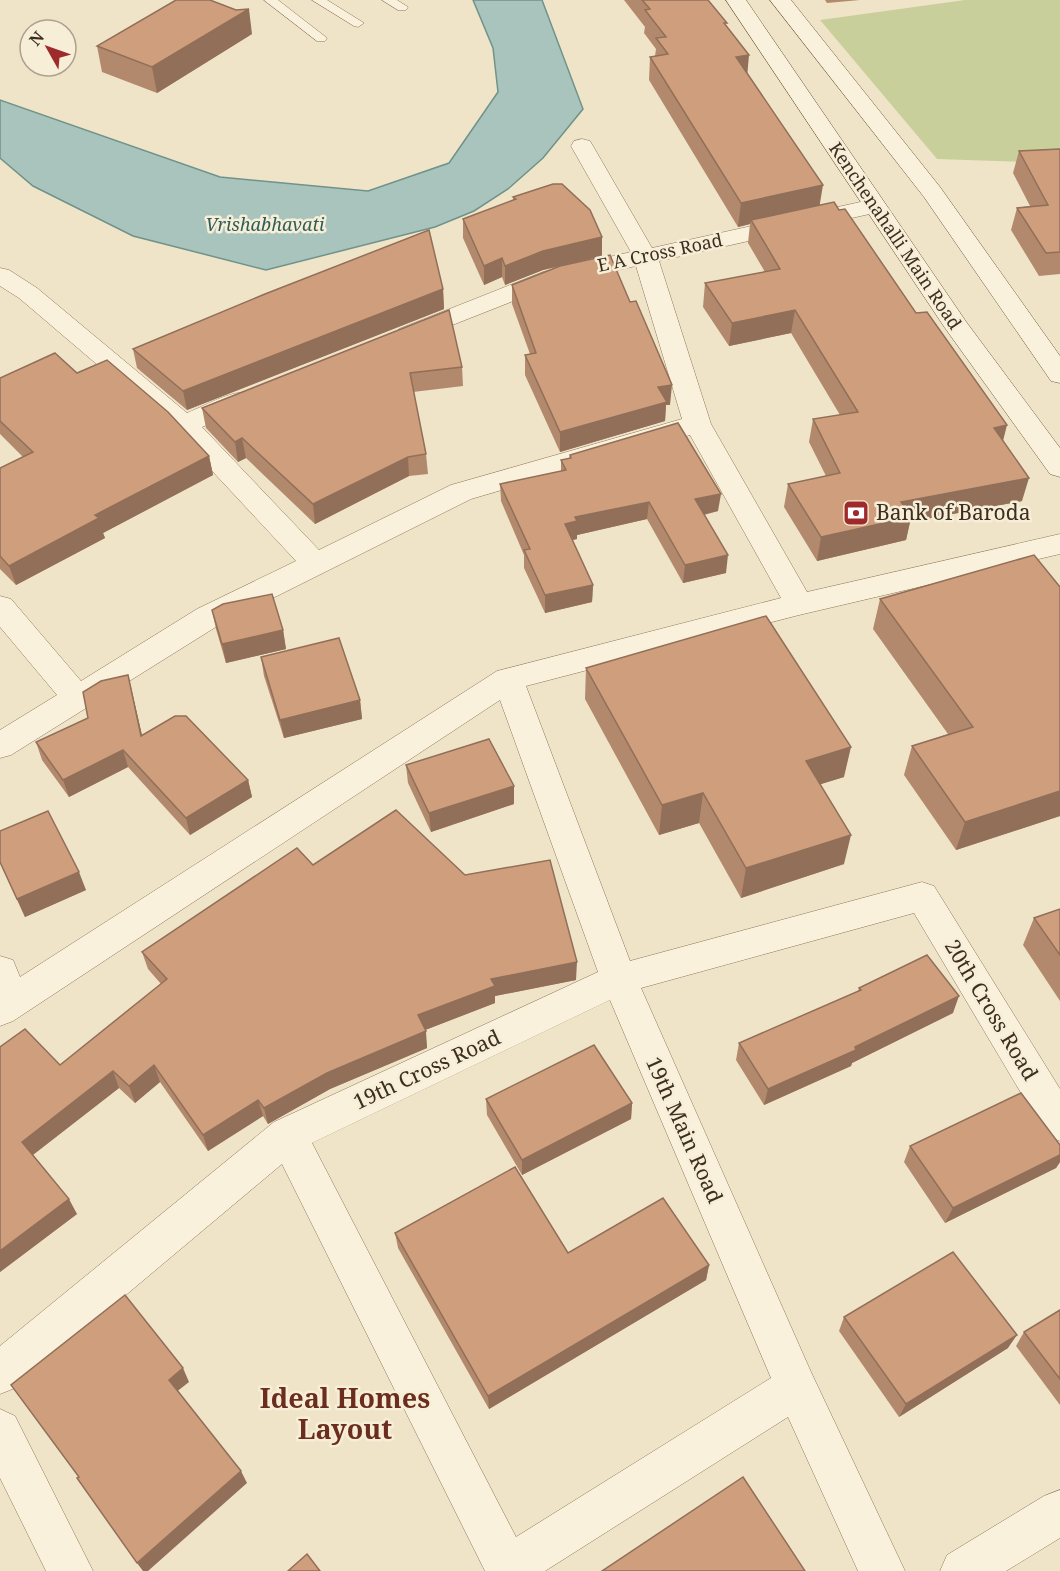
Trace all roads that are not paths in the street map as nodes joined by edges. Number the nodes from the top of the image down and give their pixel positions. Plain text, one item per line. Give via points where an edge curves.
1 (270, 0) edge
2 (318, 0) edge
3 (388, 0) edge
4 (736, 0) edge
5 (780, 0) edge
6 (402, 7) dead end
7 (358, 23) dead end
8 (321, 38) dead end
9 (582, 146) dead end
10 (874, 206) junction
11 (645, 256) junction
12 (0, 275) edge
13 (385, 344) edge
14 (1060, 375) edge
15 (262, 393) edge
16 (184, 424) junction
17 (697, 424) junction
18 (1060, 468) edge
19 (1060, 544) edge
20 (315, 564) junction
21 (799, 604) junction
22 (0, 607) edge
23 (508, 679) junction
24 (77, 698) junction
25 (0, 746) edge
26 (922, 896) joint
27 (619, 979) junction
28 (4, 994) edge
29 (1060, 1123) edge
30 (288, 1135) junction
31 (0, 1372) edge
32 (796, 1388) junction
33 (0, 1431) edge
34 (1060, 1512) edge
35 (508, 1569) edge
36 (70, 1571) edge
37 (882, 1571) edge
38 (963, 1571) edge

1 - 8 lane
2 - 7 lane
3 - 6 lane
4 - 10 street, Kenchenahalli Main Road
5 - 14 street via 932,192
9 - 11 street
10 - 11 street, E A Cross Road
10 - 18 street, Kenchenahalli Main Road
11 - 13 street, E A Cross Road via 552,277
11 - 17 street
12 - 16 street via 28,293
15 - 16 street
16 - 20 street
17 - 20 street via 461,492
17 - 21 street
19 - 21 street
20 - 24 street via 207,617
21 - 23 street
22 - 24 street
23 - 27 street, 19th Main Road
23 - 28 street via 205,878
24 - 25 street
26 - 27 street, 19th Cross Road
26 - 29 street, 20th Cross Road
27 - 30 street, 19th Cross Road
27 - 32 street, 19th Main Road
30 - 31 street, 19th Cross Road
30 - 35 street
32 - 35 street
32 - 37 street, 19th Main Road
33 - 36 street
34 - 38 street

